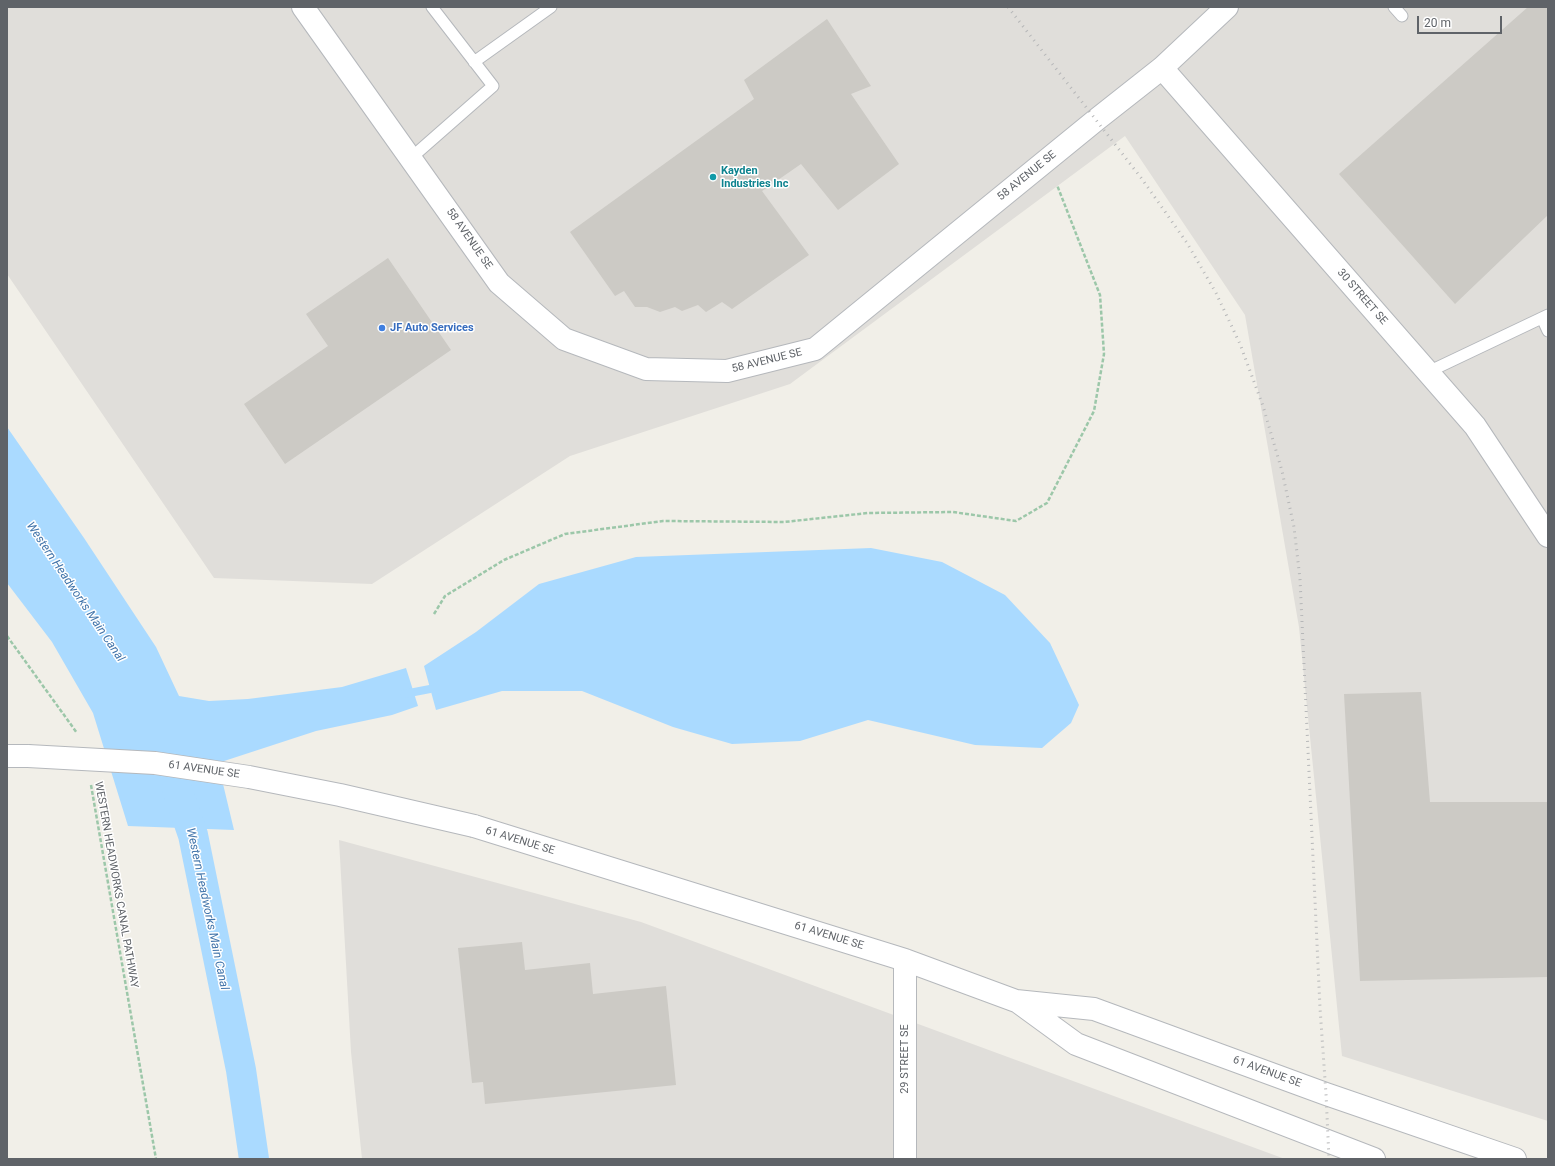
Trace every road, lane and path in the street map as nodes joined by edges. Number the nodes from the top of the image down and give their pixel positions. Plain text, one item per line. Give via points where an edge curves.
1 (303, 7) edge
2 (432, 7) edge
3 (551, 7) edge
4 (1227, 7) edge
5 (1394, 7) edge
6 (1402, 16) dead end
7 (474, 62) junction
8 (1162, 68) junction
9 (411, 158) junction
10 (1060, 190) dead end
11 (1545, 316) edge
12 (1548, 331) edge
13 (1428, 372) junction
14 (1548, 536) edge
15 (434, 614) dead end
16 (7, 636) edge
17 (79, 736) dead end
18 (18, 756) edge
19 (90, 781) dead end
20 (904, 960) junction
21 (1016, 1001) junction
22 (156, 1159) edge
23 (905, 1159) edge
24 (1374, 1159) edge
25 (1515, 1159) edge

1 - 9 street, 58 AVENUE SE
2 - 7 lane
3 - 7 lane
4 - 8 street, 58 AVENUE SE
5 - 6 lane
7 - 9 lane via 493,86
8 - 9 street, 58 AVENUE SE via 815,349 726,371 646,369 564,339 499,282
8 - 13 street, 30 STREET SE
10 - 15 path via 1100,295 1104,354 1094,411 1047,503 1016,521 953,512 868,513 784,522 663,521 565,534 504,560 445,596
11 - 12 lane
11 - 13 lane
13 - 14 street, 30 STREET SE via 1475,426
16 - 17 path
18 - 20 street, 61 AVENUE SE, bridge via 155,763 249,777 340,795 474,826
19 - 22 path, WESTERN HEADWORKS CANAL PATHWAY
20 - 21 street, 61 AVENUE SE
20 - 23 street, 29 STREET SE
21 - 24 street, 61 AVENUE SE via 1076,1044
21 - 25 street, 61 AVENUE SE via 1094,1009 1326,1094

